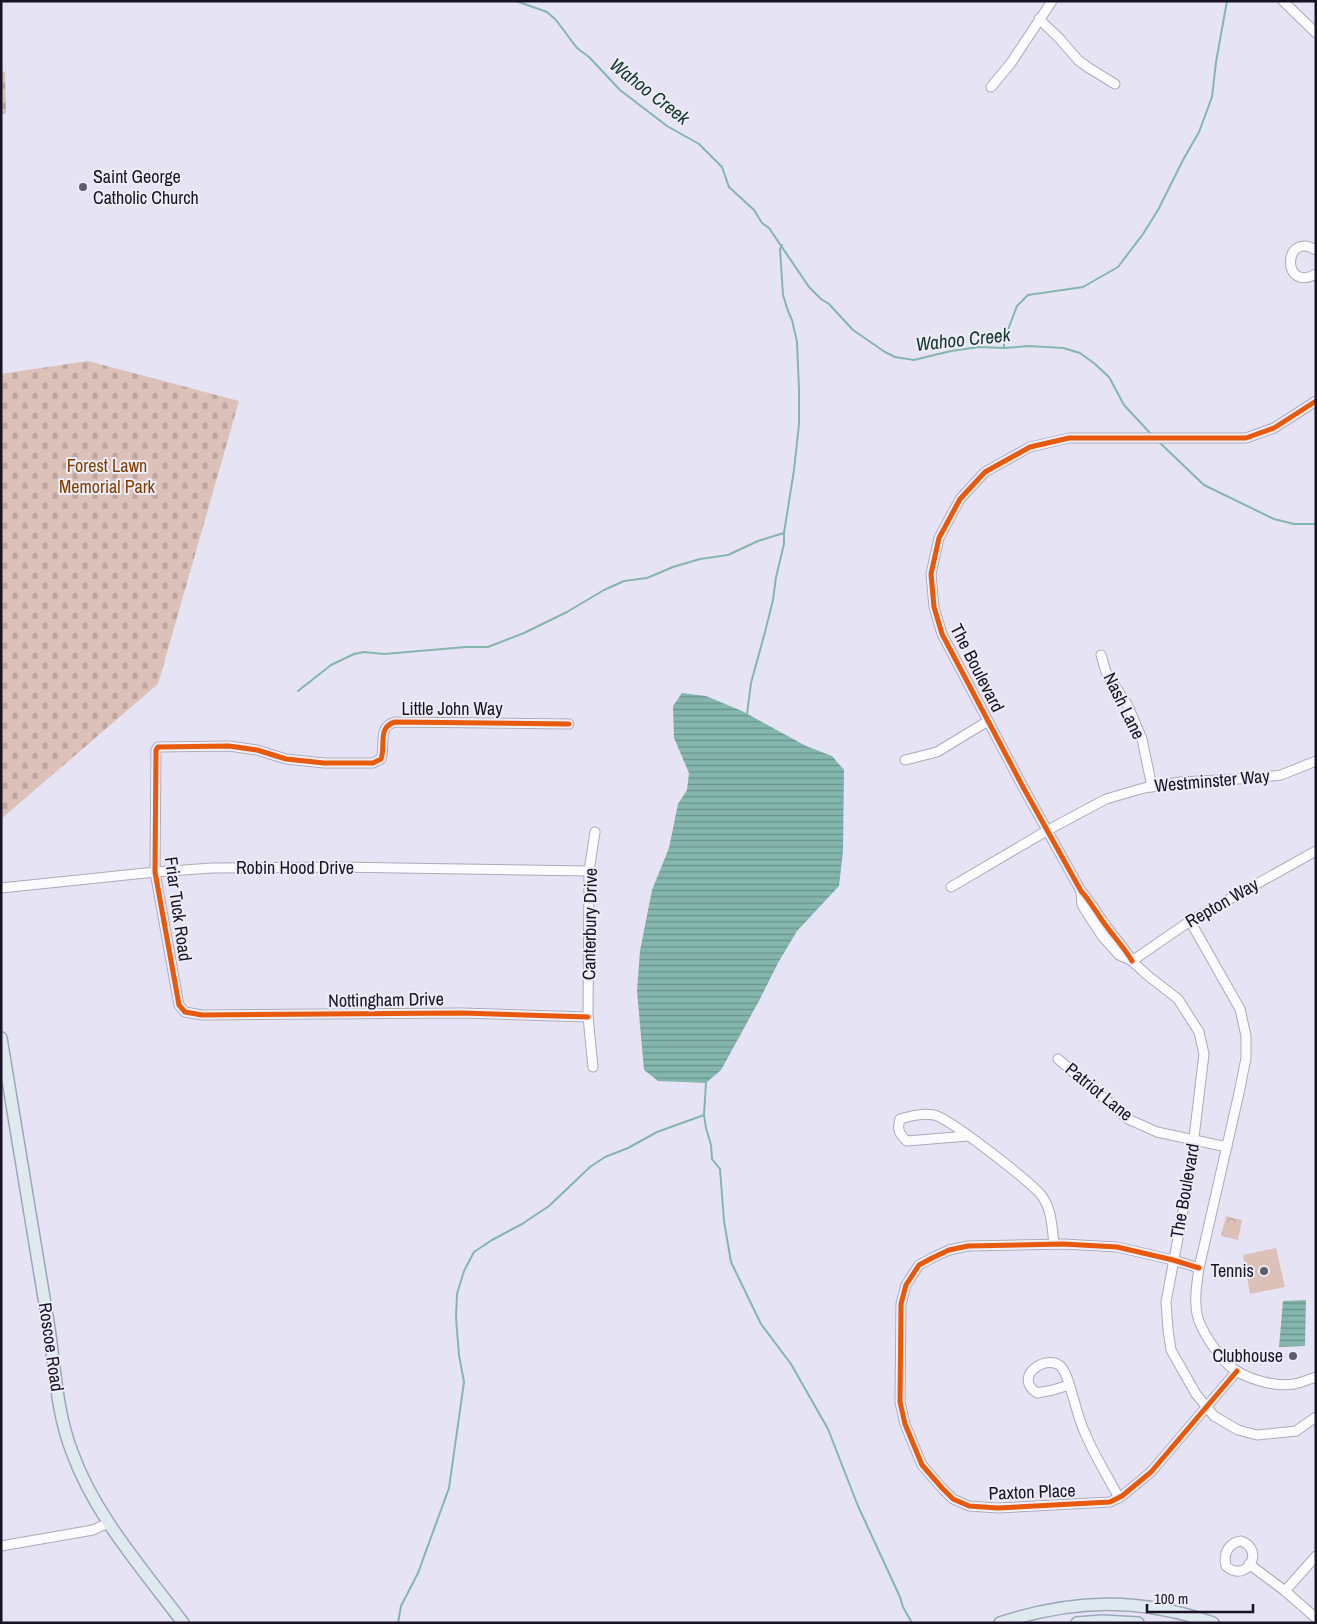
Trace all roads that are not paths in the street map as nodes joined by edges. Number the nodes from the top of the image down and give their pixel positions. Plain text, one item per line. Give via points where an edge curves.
1 (1052, 1) edge
2 (1283, 1) edge
3 (1039, 19) junction
4 (1316, 33) edge
5 (1115, 84) dead end
6 (991, 87) dead end
7 (1316, 250) edge
8 (1316, 274) edge
9 (1316, 401) edge
10 (1101, 655) dead end
11 (988, 721) junction
12 (569, 724) dead end
13 (158, 747) joint
14 (905, 760) dead end
15 (1316, 761) edge
16 (1152, 786) junction
17 (1048, 830) junction
18 (595, 832) dead end
19 (1316, 851) edge
20 (589, 871) junction
21 (155, 872) junction
22 (951, 887) dead end
23 (1, 888) edge
24 (1190, 921) junction
25 (1132, 961) junction
26 (185, 1012) joint
27 (588, 1017) junction
28 (2, 1042) edge
29 (1058, 1059) dead end
30 (593, 1067) dead end
31 (968, 1136) junction
32 (1194, 1140) junction
33 (1227, 1147) junction
34 (1054, 1244) junction
35 (1173, 1260) junction
36 (1199, 1268) junction
37 (1237, 1371) junction
38 (1316, 1377) edge
39 (1069, 1385) junction
40 (1206, 1406) junction
41 (1316, 1417) edge
42 (1119, 1498) junction
43 (108, 1523) junction
44 (1, 1546) edge
45 (1316, 1556) edge
46 (1249, 1564) dead end
47 (1285, 1591) junction
48 (1316, 1618) edge
49 (183, 1623) edge
50 (1000, 1623) edge
51 (1077, 1623) edge
52 (1138, 1623) edge
53 (1213, 1623) edge

1 - 3 street
2 - 4 street
3 - 5 street via 1078,60
3 - 6 street
7 - 8 street via 1306,246 1298,248 1289,260 1291,269 1300,277
9 - 11 street, The Boulevard via 1274,428 1246,438 1070,438 1030,447 985,472 960,498 939,538 931,574 934,607 942,634
10 - 16 street, Nash Lane via 1106,672 1128,706 1142,739
11 - 14 street via 937,752
11 - 17 street, The Boulevard
12 - 13 street, Little John Way via 395,722 384,729 381,759 373,763 286,759 229,746
13 - 21 street, Friar Tuck Road
15 - 16 street, Westminster Way via 1281,775
16 - 17 street, Westminster Way via 1106,799
17 - 22 street, Westminster Way
17 - 25 street, The Boulevard via 1081,891
18 - 20 street, Canterbury Drive
19 - 24 street, Repton Way
20 - 21 street, Robin Hood Drive via 317,867
20 - 27 street, Canterbury Drive
21 - 23 street, Robin Hood Drive
21 - 26 street, Friar Tuck Road via 179,1005
24 - 25 street, Repton Way
24 - 33 street, The Boulevard via 1240,1009 1246,1036 1246,1058
25 - 32 street, The Boulevard via 1178,999 1200,1032 1204,1054
26 - 27 street, Nottingham Drive via 202,1015 462,1013
27 - 30 street, Canterbury Drive
28 - 43 main road, Roscoe Road via 60,1408 71,1452
29 - 32 street, Patriot Lane via 1128,1120 1157,1132
31 - 31 street via 942,1117 934,1115 900,1119 897,1127 907,1141
31 - 34 street via 1042,1196 1050,1212
32 - 33 street, Patriot Lane
32 - 35 street, The Boulevard
33 - 36 street, The Boulevard
34 - 35 street, Paxton Place via 1117,1247
34 - 42 street, Paxton Place via 968,1246 949,1250 919,1266 906,1285 901,1304 900,1402 905,1424 922,1465 953,1499 969,1506 1038,1507 1110,1502
35 - 36 street, Paxton Place
35 - 40 street, The Boulevard via 1166,1302 1171,1350
36 - 37 street, The Boulevard via 1195,1295 1197,1316 1208,1340
37 - 38 street, The Boulevard via 1276,1384 1294,1384
37 - 40 street, Paxton Place
39 - 39 street via 1062,1368 1055,1363 1036,1367 1028,1376 1028,1383 1036,1392
39 - 42 street via 1085,1434
40 - 41 street, The Boulevard via 1214,1416 1238,1430 1257,1435 1296,1431
40 - 42 street, Paxton Place via 1151,1472
43 - 44 street via 94,1530
43 - 49 main road, Roscoe Road
45 - 47 street
46 - 47 street
47 - 48 street
50 - 53 main road via 1055,1608 1107,1604 1157,1608
51 - 52 main road

